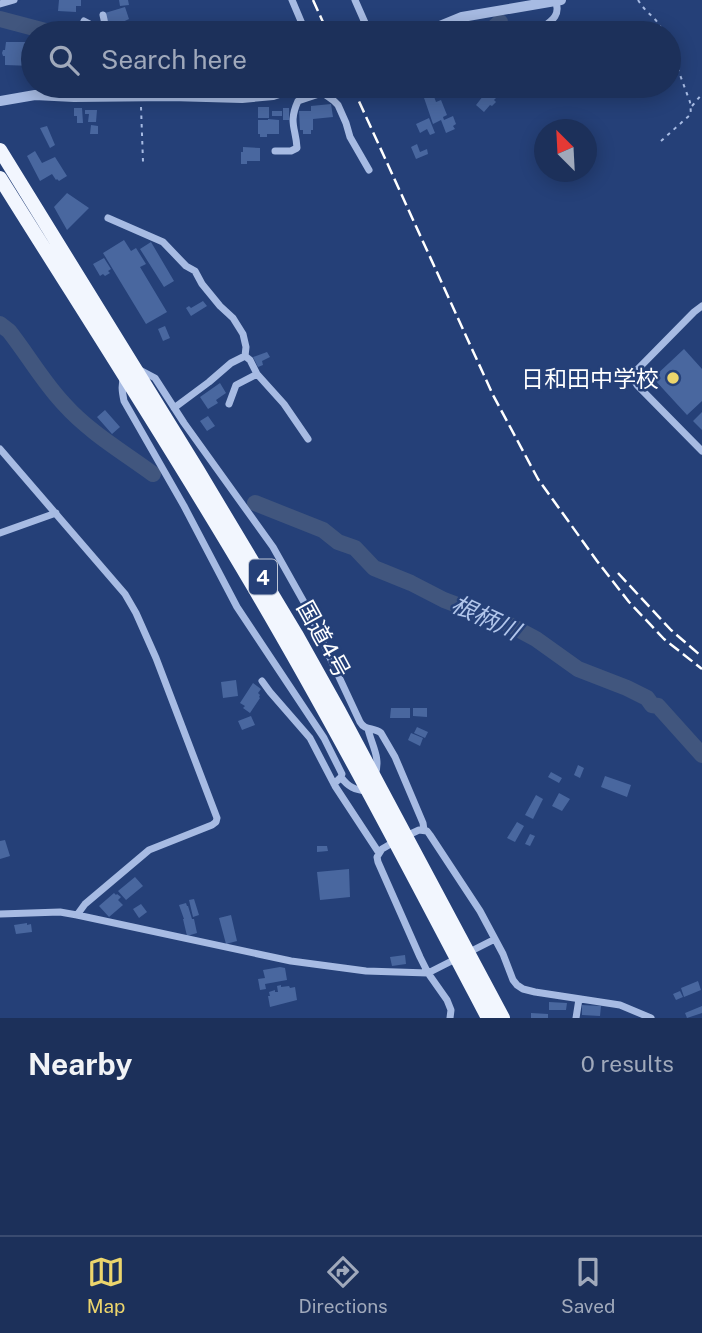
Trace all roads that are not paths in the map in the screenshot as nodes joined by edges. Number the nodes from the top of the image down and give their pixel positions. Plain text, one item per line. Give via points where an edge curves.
1 (13, 0) edge
2 (292, 0) edge
3 (355, 0) edge
4 (555, 0) edge
5 (561, 0) edge
6 (0, 4) edge
7 (103, 15) dead end
8 (104, 21) edge
9 (301, 21) edge
10 (364, 21) edge
11 (452, 21) edge
12 (550, 21) edge
13 (21, 97) edge
14 (208, 98) edge
15 (243, 98) edge
16 (307, 98) edge
17 (330, 98) edge
18 (0, 101) edge
19 (0, 150) edge
20 (275, 152) dead end
21 (369, 170) dead end
22 (2, 185) edge
23 (108, 218) dead end
24 (702, 306) edge
25 (246, 356) junction
26 (129, 372) junction
27 (257, 374) junction
28 (229, 404) dead end
29 (174, 408) junction
30 (308, 439) dead end
31 (0, 449) edge
32 (702, 451) edge
33 (56, 513) junction
34 (0, 533) edge
35 (262, 681) dead end
36 (368, 729) junction
37 (374, 776) junction
38 (341, 777) junction
39 (334, 784) junction
40 (367, 792) junction
41 (424, 830) junction
42 (400, 839) junction
43 (379, 853) junction
44 (0, 914) edge
45 (76, 915) junction
46 (495, 939) junction
47 (428, 973) junction
48 (579, 999) junction
49 (450, 1018) edge
50 (488, 1018) edge
51 (503, 1018) edge
52 (576, 1018) edge
53 (651, 1018) edge

1 - 6 street
2 - 9 street
3 - 10 street
4 - 5 street
4 - 11 street
4 - 12 street via 558,13
7 - 8 street
13 - 18 street
14 - 15 street
16 - 20 street via 296,103 293,118 297,148
17 - 21 street via 338,105
19 - 26 highway, 国道4号 / 4
22 - 26 highway, 国道4号 / 4
23 - 25 street via 163,242 195,271 243,334
24 - 32 street via 633,374 637,384
25 - 27 street
25 - 29 street
26 - 29 street via 155,378
26 - 37 highway, 国道4号 / 4 via 265,581
26 - 38 street via 122,382 124,401 237,607 324,738
26 - 40 highway, 国道4号 / 4
27 - 28 street via 236,385
27 - 30 street
29 - 36 street via 273,547 300,594 359,722
31 - 33 street
33 - 34 street
33 - 45 street via 119,586 136,613 217,818 212,825 143,854
35 - 39 street via 310,738
36 - 37 street via 377,757
36 - 41 street via 381,733 395,757
37 - 42 highway, 国道4号 / 4
38 - 39 street
38 - 40 street via 349,786
39 - 43 street
40 - 42 highway, 国道4号 / 4
41 - 42 street
41 - 46 street
42 - 43 street
42 - 50 highway, 国道4号 / 4
42 - 51 highway, 国道4号 / 4
43 - 47 street via 378,862
44 - 45 street
45 - 47 street via 291,961
46 - 47 street
46 - 48 street via 517,985
47 - 49 street via 447,1000
48 - 52 street
48 - 53 street via 620,1005

